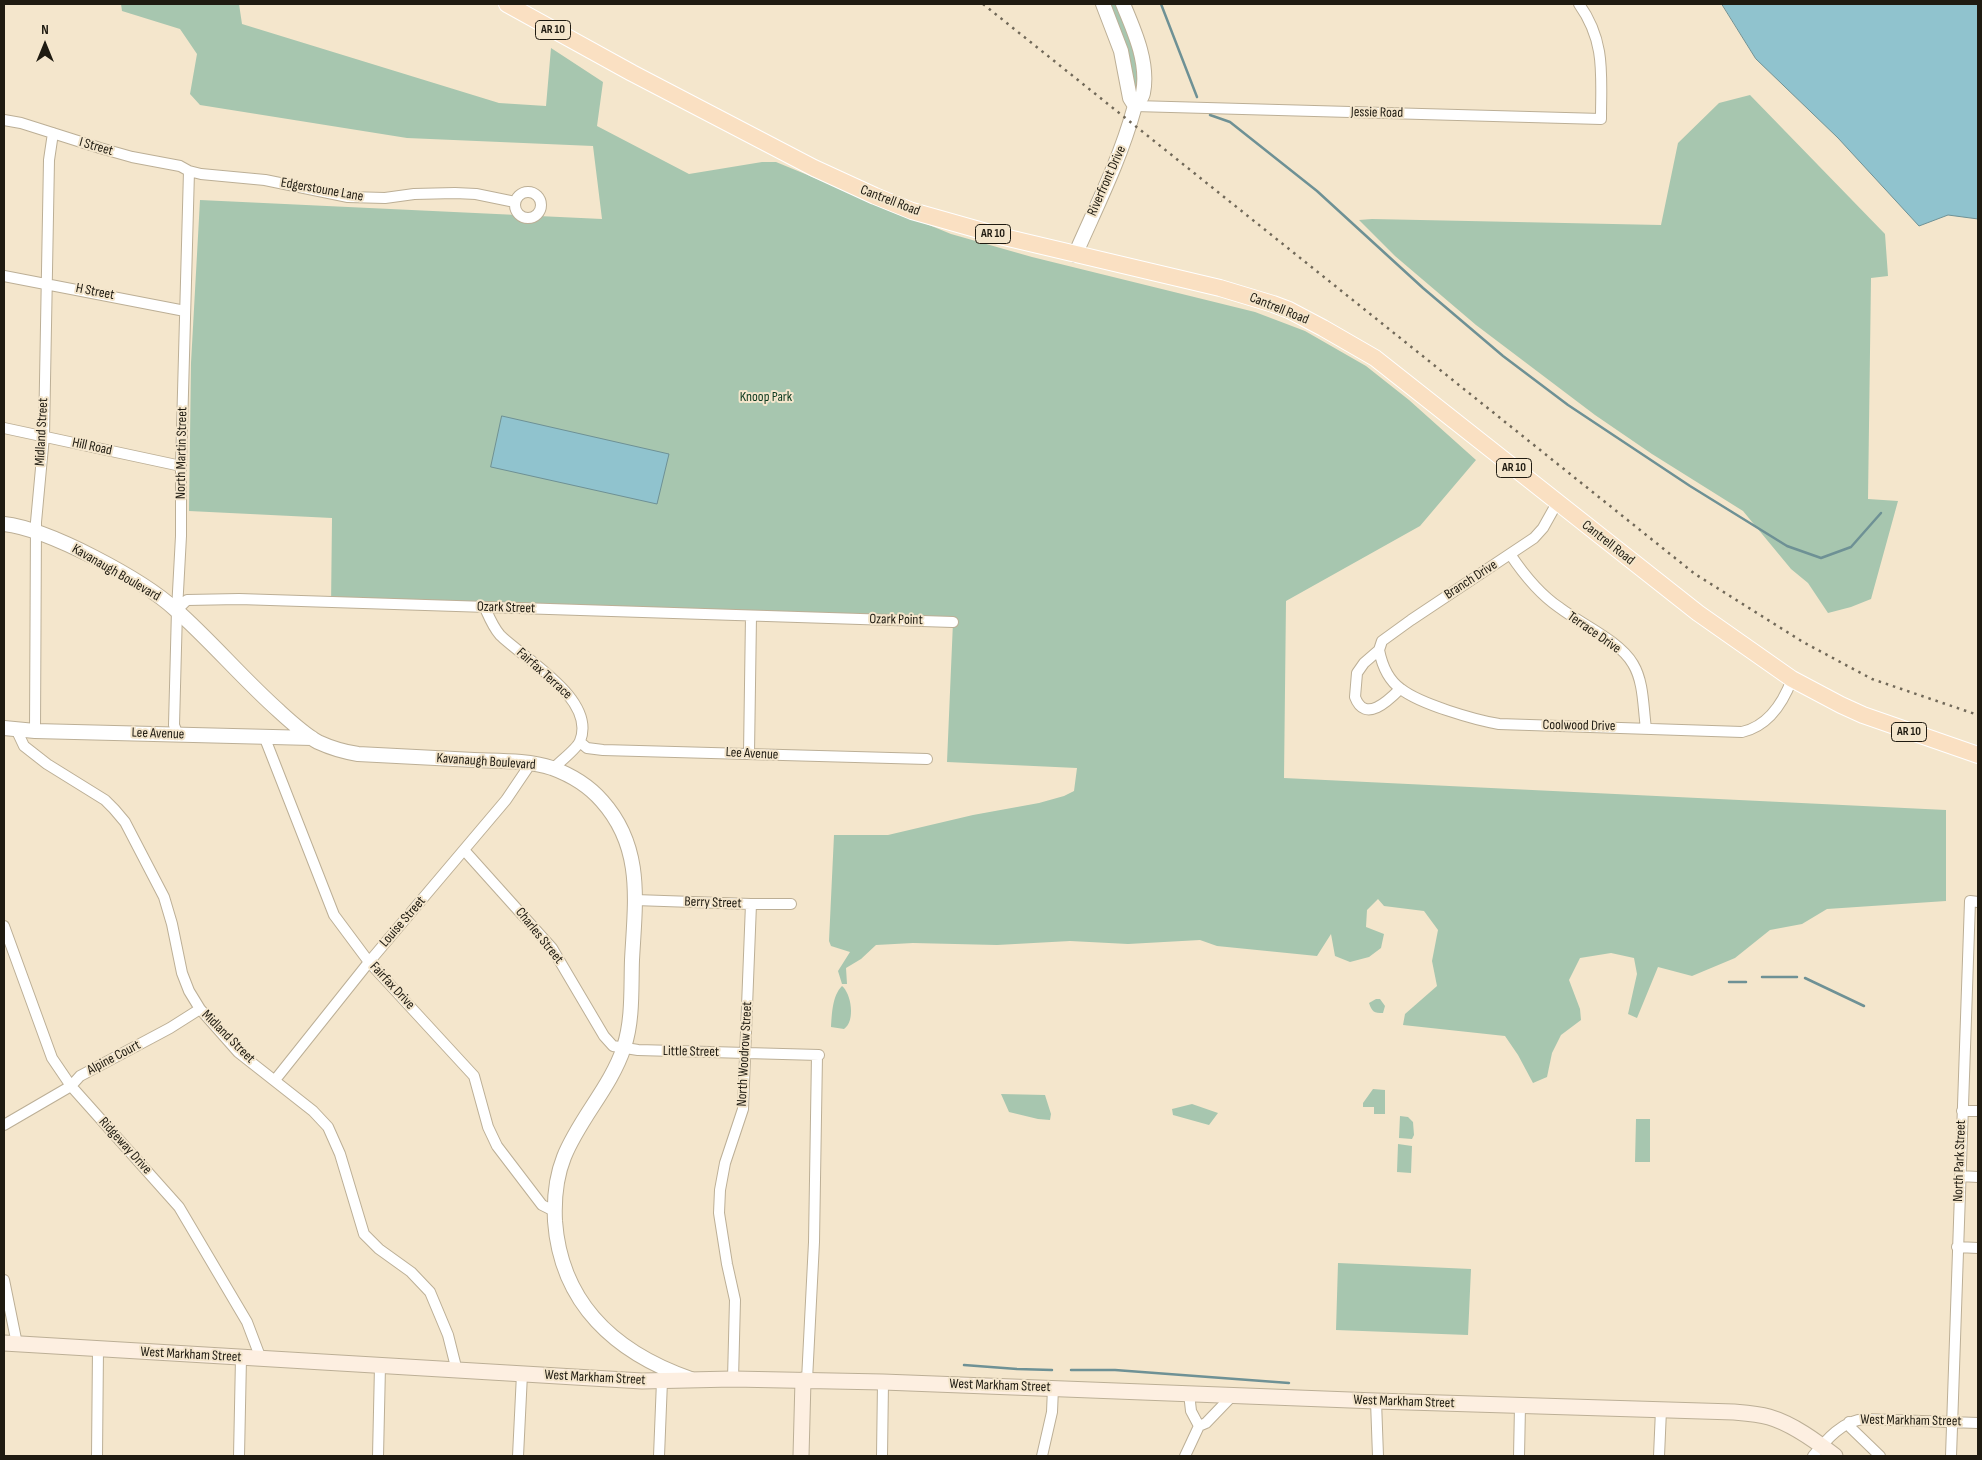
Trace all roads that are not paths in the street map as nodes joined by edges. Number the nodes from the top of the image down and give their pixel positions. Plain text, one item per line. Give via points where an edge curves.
1 (507, 4) edge
2 (1103, 4) edge
3 (1123, 4) edge
4 (1579, 4) edge
5 (1135, 106) junction
6 (4, 120) edge
7 (53, 133) junction
8 (189, 171) junction
9 (515, 202) dead end
10 (1075, 255) junction
11 (4, 276) edge
12 (46, 283) junction
13 (185, 311) junction
14 (4, 428) edge
15 (44, 436) junction
16 (181, 466) junction
17 (1557, 503) junction
18 (4, 524) edge
19 (36, 533) junction
20 (1510, 554) junction
21 (485, 608) junction
22 (177, 610) junction
23 (751, 616) junction
24 (839, 619) joint
25 (953, 622) dead end
26 (1379, 650) junction
27 (1792, 679) junction
28 (1400, 689) junction
29 (10, 728) edge
30 (1646, 728) junction
31 (35, 731) junction
32 (178, 734) junction
33 (264, 736) junction
34 (312, 738) junction
35 (580, 742) junction
36 (749, 753) junction
37 (1978, 755) edge
38 (927, 759) dead end
39 (531, 763) junction
40 (553, 768) junction
41 (464, 850) junction
42 (635, 900) junction
43 (1974, 902) edge
44 (751, 904) junction
45 (791, 904) dead end
46 (4, 926) edge
47 (369, 962) junction
48 (200, 1009) junction
49 (624, 1047) junction
50 (746, 1053) junction
51 (275, 1080) junction
52 (71, 1086) junction
53 (1962, 1111) junction
54 (1978, 1111) edge
55 (4, 1125) edge
56 (1960, 1176) junction
57 (1978, 1177) edge
58 (554, 1211) junction
59 (1957, 1247) junction
60 (1978, 1248) edge
61 (4, 1280) edge
62 (10, 1344) edge
63 (98, 1349) junction
64 (241, 1358) junction
65 (261, 1359) junction
66 (380, 1366) junction
67 (457, 1370) junction
68 (522, 1374) junction
69 (733, 1379) junction
70 (693, 1380) junction
71 (805, 1380) junction
72 (662, 1381) junction
73 (883, 1382) junction
74 (1053, 1388) junction
75 (1189, 1394) junction
76 (1232, 1396) junction
77 (1376, 1401) junction
78 (1520, 1406) junction
79 (1661, 1410) junction
80 (1951, 1421) junction
81 (1849, 1422) junction
82 (1978, 1423) edge
83 (1199, 1426) junction
84 (1818, 1451) edge
85 (97, 1456) edge
86 (239, 1456) edge
87 (378, 1456) edge
88 (518, 1456) edge
89 (659, 1456) edge
90 (801, 1456) edge
91 (882, 1456) edge
92 (1042, 1456) edge
93 (1185, 1456) edge
94 (1378, 1456) edge
95 (1519, 1456) edge
96 (1659, 1456) edge
97 (1835, 1456) edge
98 (1880, 1456) edge
99 (1951, 1456) edge

1 - 10 main road, Cantrell Road / AR 10 via 632,73 866,193 935,218
2 - 5 street via 1121,51 1130,98
3 - 5 street, Riverfront Drive via 1138,46 1144,78 1143,95
4 - 5 street, Jessie Road via 1590,23 1601,55 1602,119
5 - 10 street, Riverfront Drive via 1115,166
6 - 7 street, I Street
7 - 8 street, I Street
7 - 12 street, Midland Street via 49,160
8 - 9 street, Edgerstoune Lane via 264,180 348,197 454,193
8 - 13 street, North Martin Street
10 - 17 main road, Cantrell Road / AR 10 via 1220,288 1289,310 1375,358
11 - 12 street, H Street
12 - 13 street, H Street
12 - 15 street, Midland Street
13 - 16 street, North Martin Street
14 - 15 street, Hill Road
15 - 16 street, Hill Road
15 - 19 street, Midland Street
16 - 22 street, North Martin Street
17 - 20 street, Branch Drive via 1539,533
17 - 27 main road, Cantrell Road / AR 10 via 1698,613
18 - 19 street, Kavanaugh Boulevard
19 - 22 street, Kavanaugh Boulevard via 98,560 151,590
19 - 31 street, Midland Street
20 - 26 street, Branch Drive via 1391,634 1382,641
20 - 30 street, Terrace Drive via 1529,580 1558,608 1629,658 1641,688
21 - 22 street, Ozark Street via 192,599 182,603
21 - 23 street, Ozark Street
21 - 35 street, Fairfax Terrace via 498,634 573,701 582,724
22 - 32 street, North Martin Street via 174,725
22 - 34 street, Kavanaugh Boulevard via 271,704
23 - 24 street, Ozark Street
23 - 36 street
24 - 25 street, Ozark Point
26 - 28 street via 1384,669
26 - 28 street, Branch Drive via 1357,672 1356,701 1368,709 1376,709
27 - 30 street, Coolwood Drive via 1775,711 1747,731
27 - 37 main road, Cantrell Road / AR 10 via 1863,715
28 - 30 street, Coolwood Drive via 1416,698 1499,724
29 - 31 street, Lee Avenue
29 - 48 street, Midland Street via 24,746 105,800 124,822 164,897 182,972
31 - 32 street, Lee Avenue
32 - 33 street, Lee Avenue
33 - 34 street, Lee Avenue
33 - 47 street, Fairfax Drive via 334,915
34 - 39 street, Kavanaugh Boulevard via 336,749 358,754
35 - 36 street, Lee Avenue via 587,748 603,750
35 - 40 street
36 - 38 street, Lee Avenue
39 - 40 street, Kavanaugh Boulevard
39 - 41 street, Louise Street via 506,800
40 - 42 street, Kavanaugh Boulevard via 590,789 618,822 632,856
41 - 47 street, Louise Street
41 - 49 street, Charles Street via 552,948 608,1040 614,1046
42 - 44 street, Berry Street
42 - 49 street, Kavanaugh Boulevard via 630,1006
43 - 53 street, North Park Street
44 - 45 street, Berry Street
44 - 50 street, North Woodrow Street
46 - 52 street, Ridgeway Drive via 49,1051
47 - 51 street, Louise Street
47 - 58 street, Fairfax Drive via 474,1076 488,1127 497,1146 542,1205
48 - 51 street, Midland Street via 238,1052
48 - 52 street, Alpine Court via 80,1076
49 - 50 street, Little Street
49 - 58 street, Kavanaugh Boulevard via 564,1156
50 - 69 street, North Woodrow Street via 743,1109 725,1163 719,1213 735,1300
50 - 71 street, Little Street via 818,1055 814,1242
51 - 67 street, Midland Street via 328,1127 340,1154 364,1234 430,1292 448,1335
52 - 55 street, Alpine Court
52 - 65 street, Ridgeway Drive via 178,1207 247,1322
53 - 54 street
53 - 56 street, North Park Street
56 - 57 street
56 - 59 street, North Park Street
58 - 70 street, Kavanaugh Boulevard via 561,1260 573,1289 590,1315 632,1351
59 - 60 street
59 - 80 street, North Park Street
61 - 62 street
62 - 63 main road, West Markham Street
63 - 64 main road, West Markham Street
63 - 85 street
64 - 65 main road, West Markham Street
64 - 86 street
65 - 66 main road, West Markham Street
66 - 67 main road, West Markham Street
66 - 87 street
67 - 68 main road, West Markham Street
68 - 72 main road, West Markham Street
68 - 88 street
69 - 70 main road, West Markham Street
69 - 71 main road, West Markham Street
70 - 72 main road, West Markham Street
71 - 73 main road, West Markham Street
71 - 90 main road
72 - 89 street
73 - 74 main road, West Markham Street
73 - 91 street
74 - 75 main road, West Markham Street
74 - 92 street via 1052,1412
75 - 76 main road, West Markham Street
75 - 83 street via 1191,1411
76 - 77 main road, West Markham Street
76 - 83 street
77 - 78 main road, West Markham Street
77 - 94 street
78 - 79 main road, West Markham Street
78 - 95 street
79 - 84 main road, West Markham Street via 1734,1412 1768,1417 1796,1430
79 - 96 street
80 - 81 street, West Markham Street via 1865,1419
80 - 82 street, West Markham Street
80 - 99 street, North Park Street
81 - 84 street, West Markham Street
81 - 98 street via 1851,1428
83 - 93 street
84 - 97 main road

